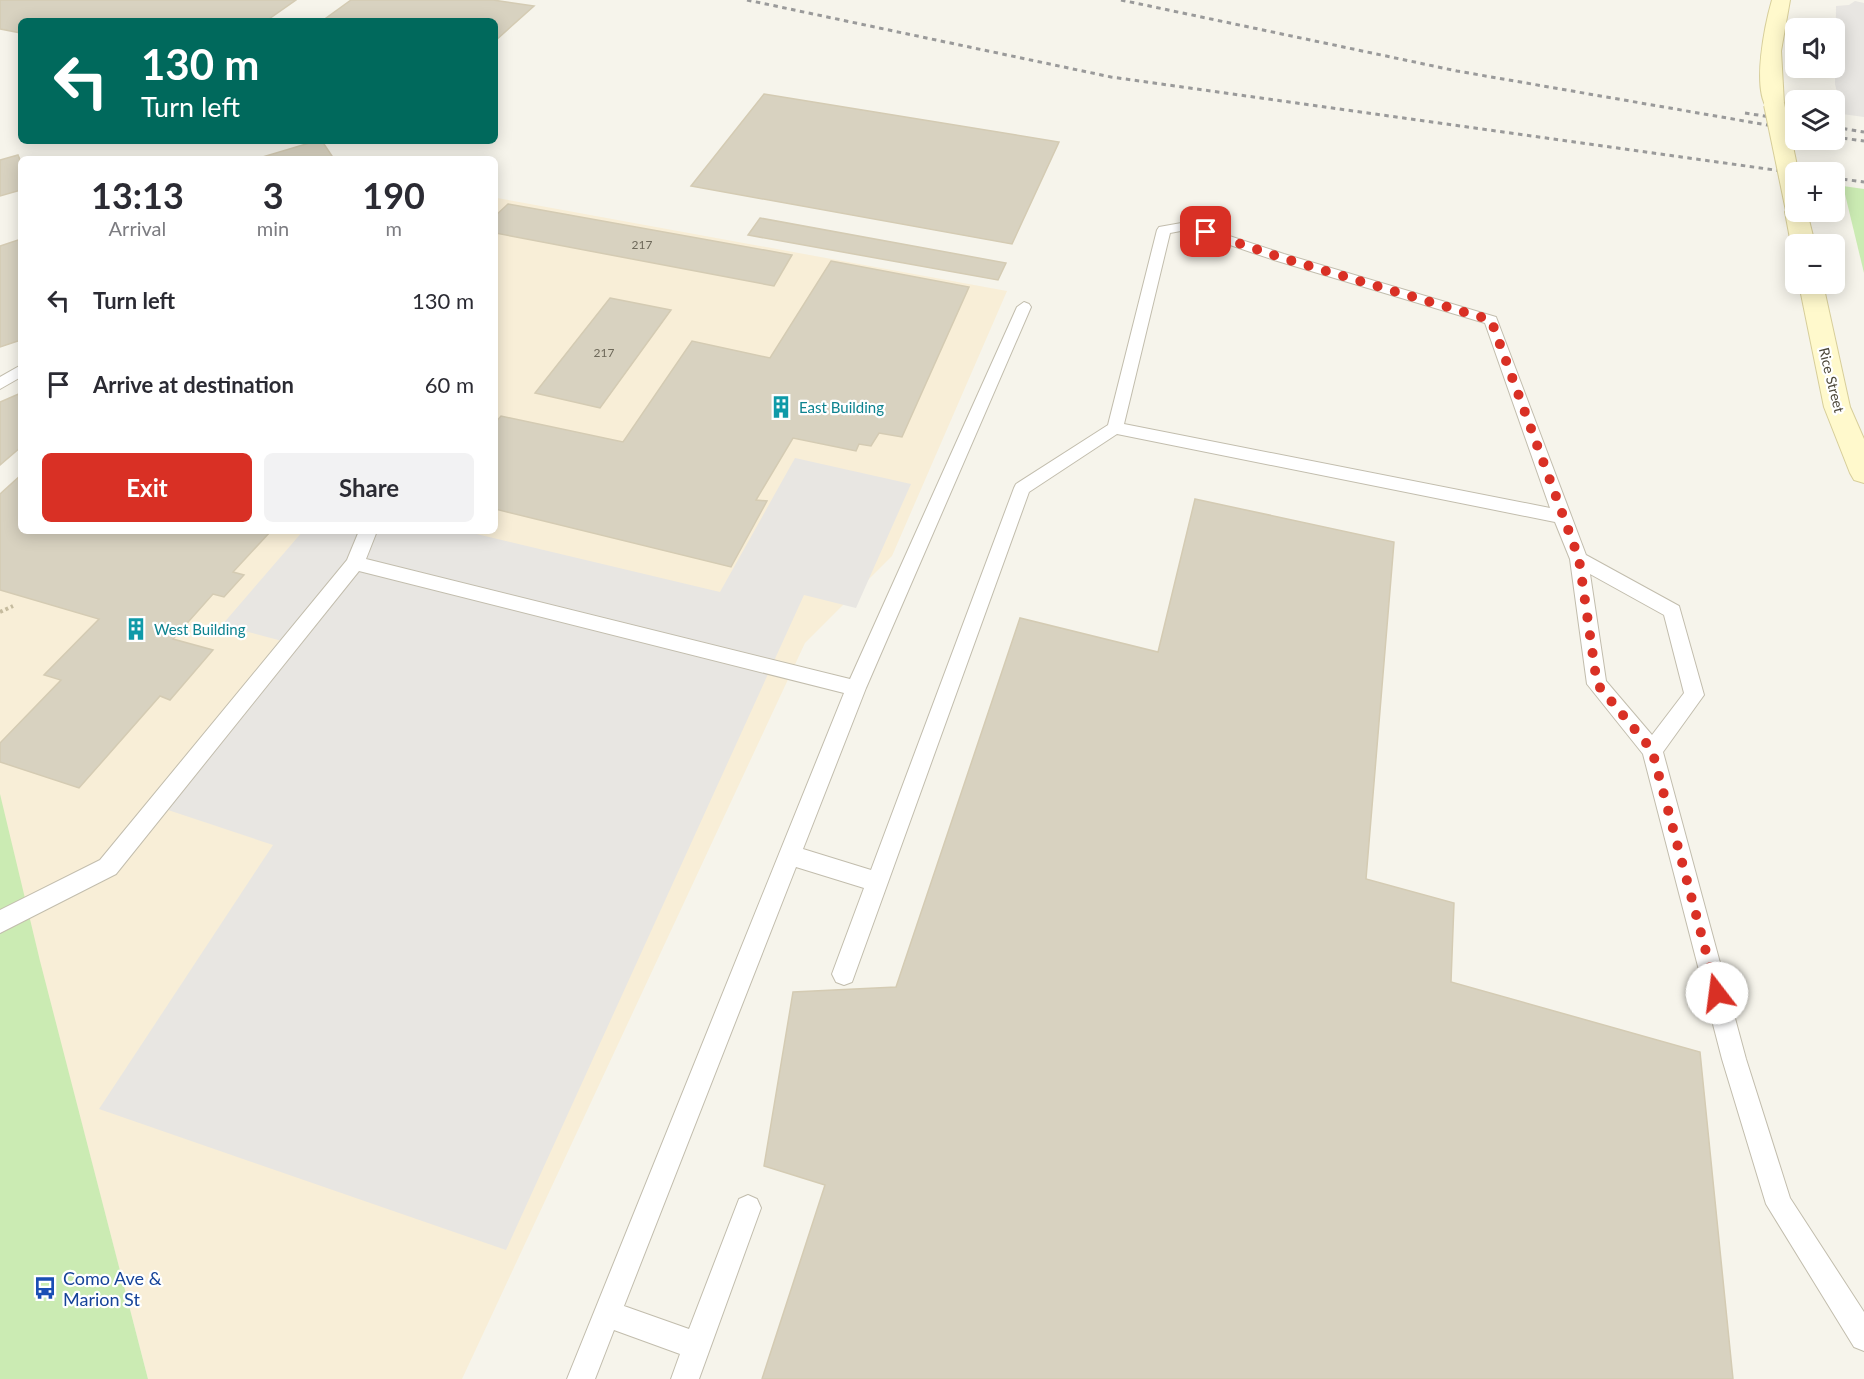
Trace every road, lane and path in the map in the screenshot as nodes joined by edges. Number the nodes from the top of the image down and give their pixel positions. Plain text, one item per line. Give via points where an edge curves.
1 (1781, 0) edge
2 (1786, 162) edge
3 (1813, 294) edge
4 (1024, 307) dead end
5 (18, 372) edge
6 (0, 384) edge
7 (1115, 428) junction
8 (1864, 473) edge
9 (1562, 517) junction
10 (367, 534) edge
11 (1579, 559) junction
12 (355, 563) junction
13 (13, 606) dead end
14 (0, 612) edge
15 (856, 688) junction
16 (1652, 750) junction
17 (791, 855) junction
18 (878, 882) junction
19 (0, 922) edge
20 (844, 974) dead end
21 (748, 1208) dead end
22 (607, 1314) junction
23 (1864, 1336) edge
24 (697, 1346) junction
25 (581, 1379) edge
26 (685, 1379) edge

1 - 2 main road, bridge via 1770,39 1770,81
3 - 8 main road, Rice Street via 1837,407
4 - 15 lane
5 - 6 lane
7 - 9 lane
7 - 9 lane via 1164,230 1187,226 1491,320
7 - 18 lane via 1022,488
9 - 11 lane
10 - 12 lane
11 - 16 lane via 1597,684
11 - 16 lane via 1672,611 1694,695
12 - 15 lane
12 - 19 lane via 108,867
13 - 14 path
15 - 17 lane
16 - 23 lane via 1734,1059 1779,1204
17 - 18 lane
17 - 22 lane
18 - 20 lane
21 - 24 lane
22 - 24 lane
22 - 25 lane
24 - 26 lane

